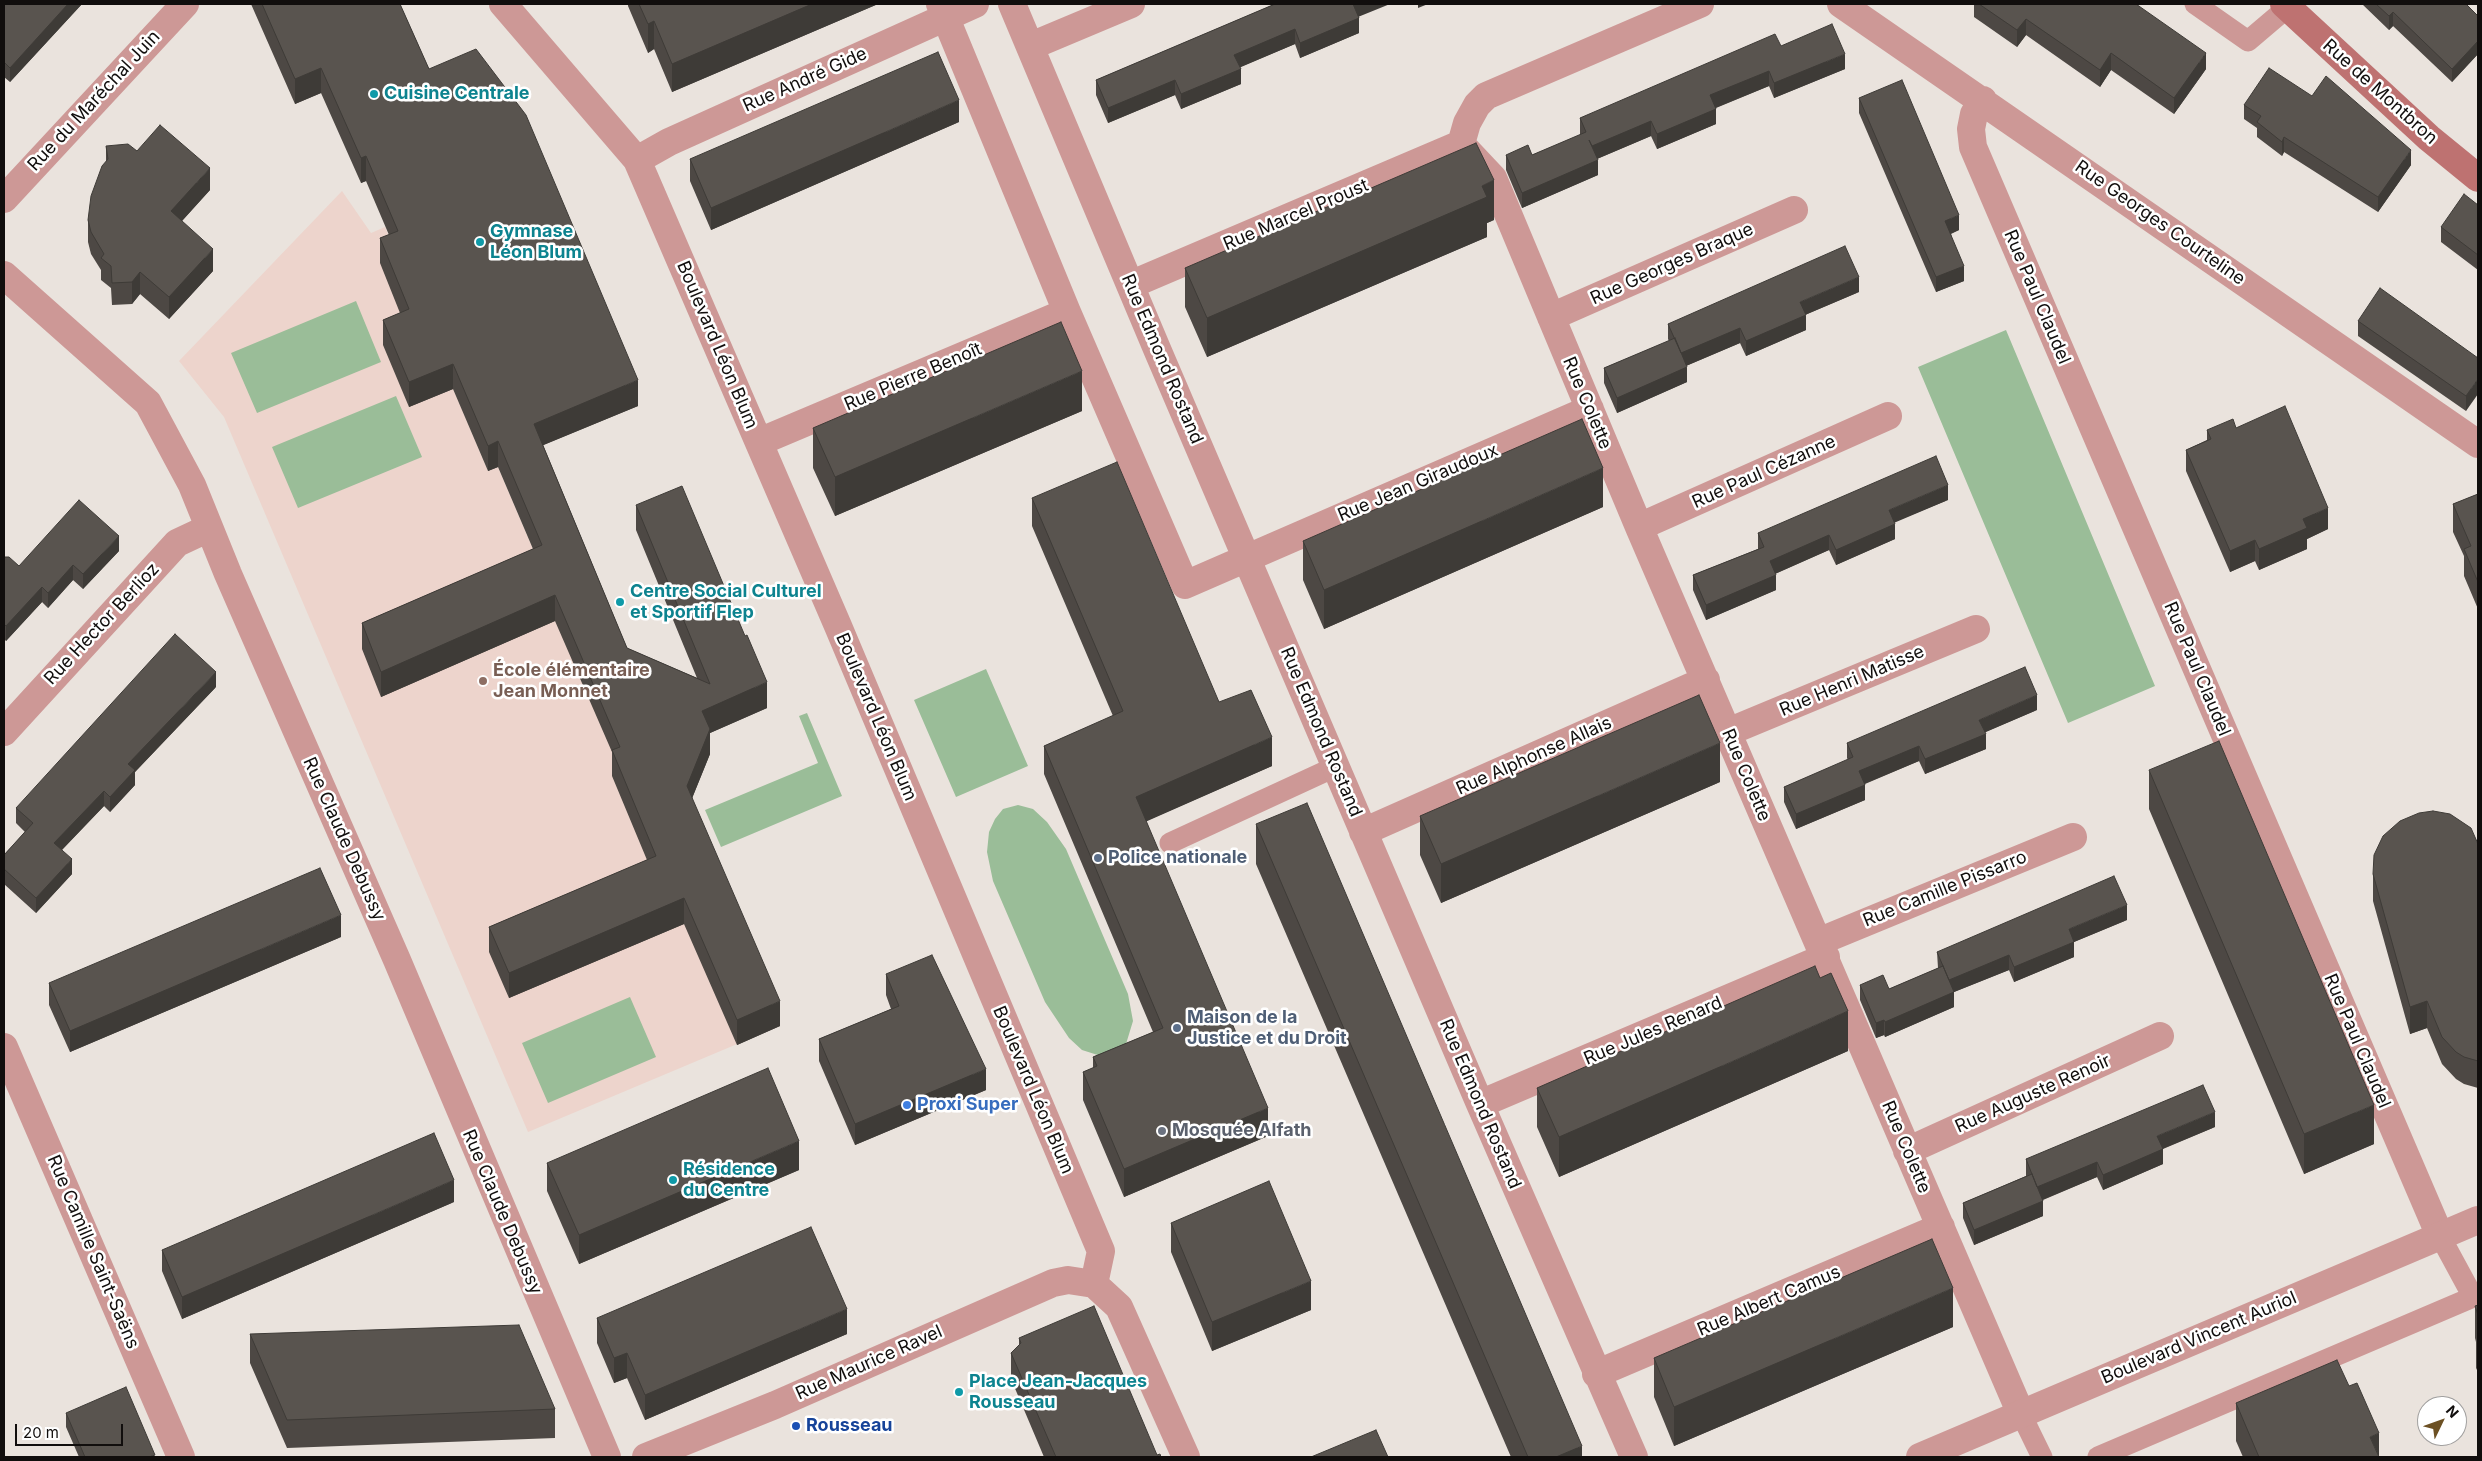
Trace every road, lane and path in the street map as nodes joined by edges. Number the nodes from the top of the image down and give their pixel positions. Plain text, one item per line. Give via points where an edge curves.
1 (185, 4) edge
2 (503, 4) edge
3 (975, 4) edge
4 (1012, 4) edge
5 (1131, 4) edge
6 (1700, 4) edge
7 (1841, 4) edge
8 (2196, 4) edge
9 (2286, 6) edge
10 (942, 10) edge
11 (1031, 46) junction
12 (1983, 100) junction
13 (1461, 144) junction
14 (636, 160) junction
15 (2478, 178) edge
16 (4, 199) edge
17 (1794, 210) dead end
18 (4, 275) edge
19 (1130, 285) junction
20 (1067, 312) junction
21 (1550, 317) junction
22 (1590, 409) junction
23 (1888, 416) dead end
24 (759, 442) junction
25 (2478, 444) edge
26 (1639, 527) junction
27 (209, 528) junction
28 (1247, 558) junction
29 (1976, 629) dead end
30 (1706, 680) junction
31 (4, 732) edge
32 (1728, 732) junction
33 (1336, 766) junction
34 (1363, 832) junction
35 (2073, 837) dead end
36 (1170, 842) dead end
37 (1822, 949) junction
38 (2160, 1036) dead end
39 (4, 1047) edge
40 (1480, 1104) junction
41 (1906, 1151) junction
42 (2478, 1220) edge
43 (1941, 1227) junction
44 (2440, 1236) junction
45 (1094, 1284) junction
46 (2476, 1296) edge
47 (1596, 1374) junction
48 (2021, 1414) junction
49 (181, 1457) edge
50 (607, 1457) edge
51 (646, 1457) edge
52 (1186, 1457) edge
53 (1634, 1457) edge
54 (1920, 1457) edge
55 (2042, 1457) edge
56 (2098, 1457) edge

1 - 16 street, Rue du Maréchal Juin
2 - 14 street, Boulevard Léon Blum
3 - 10 street, Rue André Gide
4 - 11 street, Rue Edmond Rostand
5 - 11 street
6 - 13 street via 1486,96 1466,123
7 - 12 street, Rue Georges Courteline
8 - 9 lane via 2248,41
9 - 15 main road, Rue de Montbron via 2429,138
10 - 14 street, Rue André Gide
10 - 20 street
11 - 19 street, Rue Edmond Rostand
12 - 25 street, Rue Georges Courteline
12 - 44 street, Rue Paul Claudel via 1974,114 1971,129 1973,147
13 - 19 street, Rue Marcel Proust
13 - 21 street, Rue Colette via 1493,178
14 - 24 street, Boulevard Léon Blum
17 - 21 street, Rue Georges Braque
18 - 27 street, Rue Claude Debussy via 148,403 192,485
19 - 28 street, Rue Edmond Rostand
20 - 24 street, Rue Pierre Benoît
20 - 28 street, Rue Jean Giraudoux via 1185,585
21 - 22 street, Rue Colette
22 - 26 street, Rue Colette
22 - 28 street, Rue Jean Giraudoux
23 - 26 street, Rue Paul Cézanne
24 - 45 street, Boulevard Léon Blum via 1101,1251
26 - 30 street, Rue Colette
27 - 31 street, Rue Hector Berlioz via 177,543
27 - 50 street, Rue Claude Debussy
28 - 33 street, Rue Edmond Rostand
29 - 32 street, Rue Henri Matisse
30 - 32 street, Rue Colette
30 - 34 street, Rue Alphonse Allais
32 - 37 street, Rue Colette
33 - 34 street, Rue Edmond Rostand
33 - 36 lane
34 - 40 street, Rue Edmond Rostand
35 - 37 street, Rue Camille Pissarro
37 - 40 street, Rue Jules Renard
37 - 41 street, Rue Colette
38 - 41 street, Rue Auguste Renoir
39 - 49 street, Rue Camille Saint-Saëns
40 - 47 street, Rue Edmond Rostand
41 - 43 street, Rue Colette
42 - 44 street, Boulevard Vincent Auriol
43 - 47 street, Rue Albert Camus
43 - 48 street, Rue Colette
44 - 46 lane
44 - 48 street, Boulevard Vincent Auriol
45 - 51 street, Rue Maurice Ravel via 1068,1280 1054,1283
45 - 52 street via 1111,1297 1127,1319
46 - 56 lane
47 - 53 street, Rue Edmond Rostand
48 - 54 street, Boulevard Vincent Auriol
48 - 55 lane

